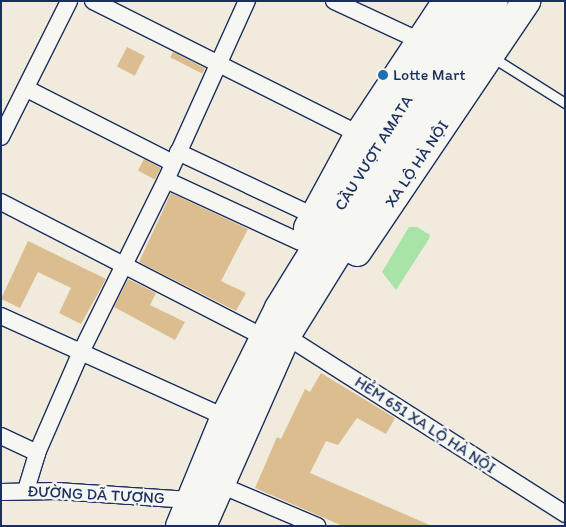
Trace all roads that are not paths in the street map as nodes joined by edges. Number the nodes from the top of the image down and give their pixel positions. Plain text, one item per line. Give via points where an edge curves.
1 (68, 1) edge
2 (93, 1) edge
3 (247, 1) edge
4 (334, 1) edge
5 (448, 1) edge
6 (474, 1) edge
7 (494, 1) edge
8 (526, 1) edge
9 (420, 41) junction
10 (490, 55) junction
11 (218, 62) junction
12 (26, 89) junction
13 (565, 103) edge
14 (359, 134) junction
15 (1, 137) edge
16 (176, 157) junction
17 (166, 180) junction
18 (1, 202) edge
19 (314, 216) junction
20 (313, 254) junction
21 (123, 263) junction
22 (1, 316) edge
23 (282, 325) junction
24 (80, 354) junction
25 (225, 417) junction
26 (1, 436) edge
27 (37, 453) junction
28 (218, 484) junction
29 (26, 490) junction
30 (1, 492) edge
31 (190, 500) junction
32 (565, 514) edge
33 (180, 526) edge
34 (202, 526) edge
35 (317, 526) edge

1 - 12 street
2 - 11 street
3 - 11 street
4 - 9 street
5 - 9 highway, XA LỘ HÀ NỘI
6 - 20 highway, CẦU VƯỢT AMATA via 426,70
7 - 20 highway, CẦU VƯỢT AMATA
8 - 10 highway, XA LỘ HÀ NỘI
9 - 14 highway, XA LỘ HÀ NỘI
10 - 13 lane
10 - 23 highway, XA LỘ HÀ NỘI via 330,293
11 - 14 street
11 - 16 street
12 - 15 street
12 - 16 street
14 - 19 highway, XA LỘ HÀ NỘI
16 - 17 street
16 - 19 street
17 - 20 street
17 - 21 street
18 - 21 street, HẺM 651 XA LỘ HÀ NỘI
19 - 20 highway, XA LỘ HÀ NỘI
20 - 23 highway, CẦU VƯỢT AMATA
20 - 23 highway, XA LỘ HÀ NỘI via 286,271
21 - 23 street, HẺM 651 XA LỘ HÀ NỘI
21 - 24 street
22 - 24 street
23 - 25 highway
23 - 28 highway, XA LỘ HÀ NỘI
23 - 32 street, HẺM 651 XA LỘ HÀ NỘI
24 - 25 street
24 - 27 street
25 - 31 highway
26 - 27 street
27 - 29 street
28 - 34 highway, XA LỘ HÀ NỘI
28 - 35 street
29 - 30 street, ĐƯỜNG DÃ TƯỢNG
29 - 31 street, ĐƯỜNG DÃ TƯỢNG
31 - 33 highway

